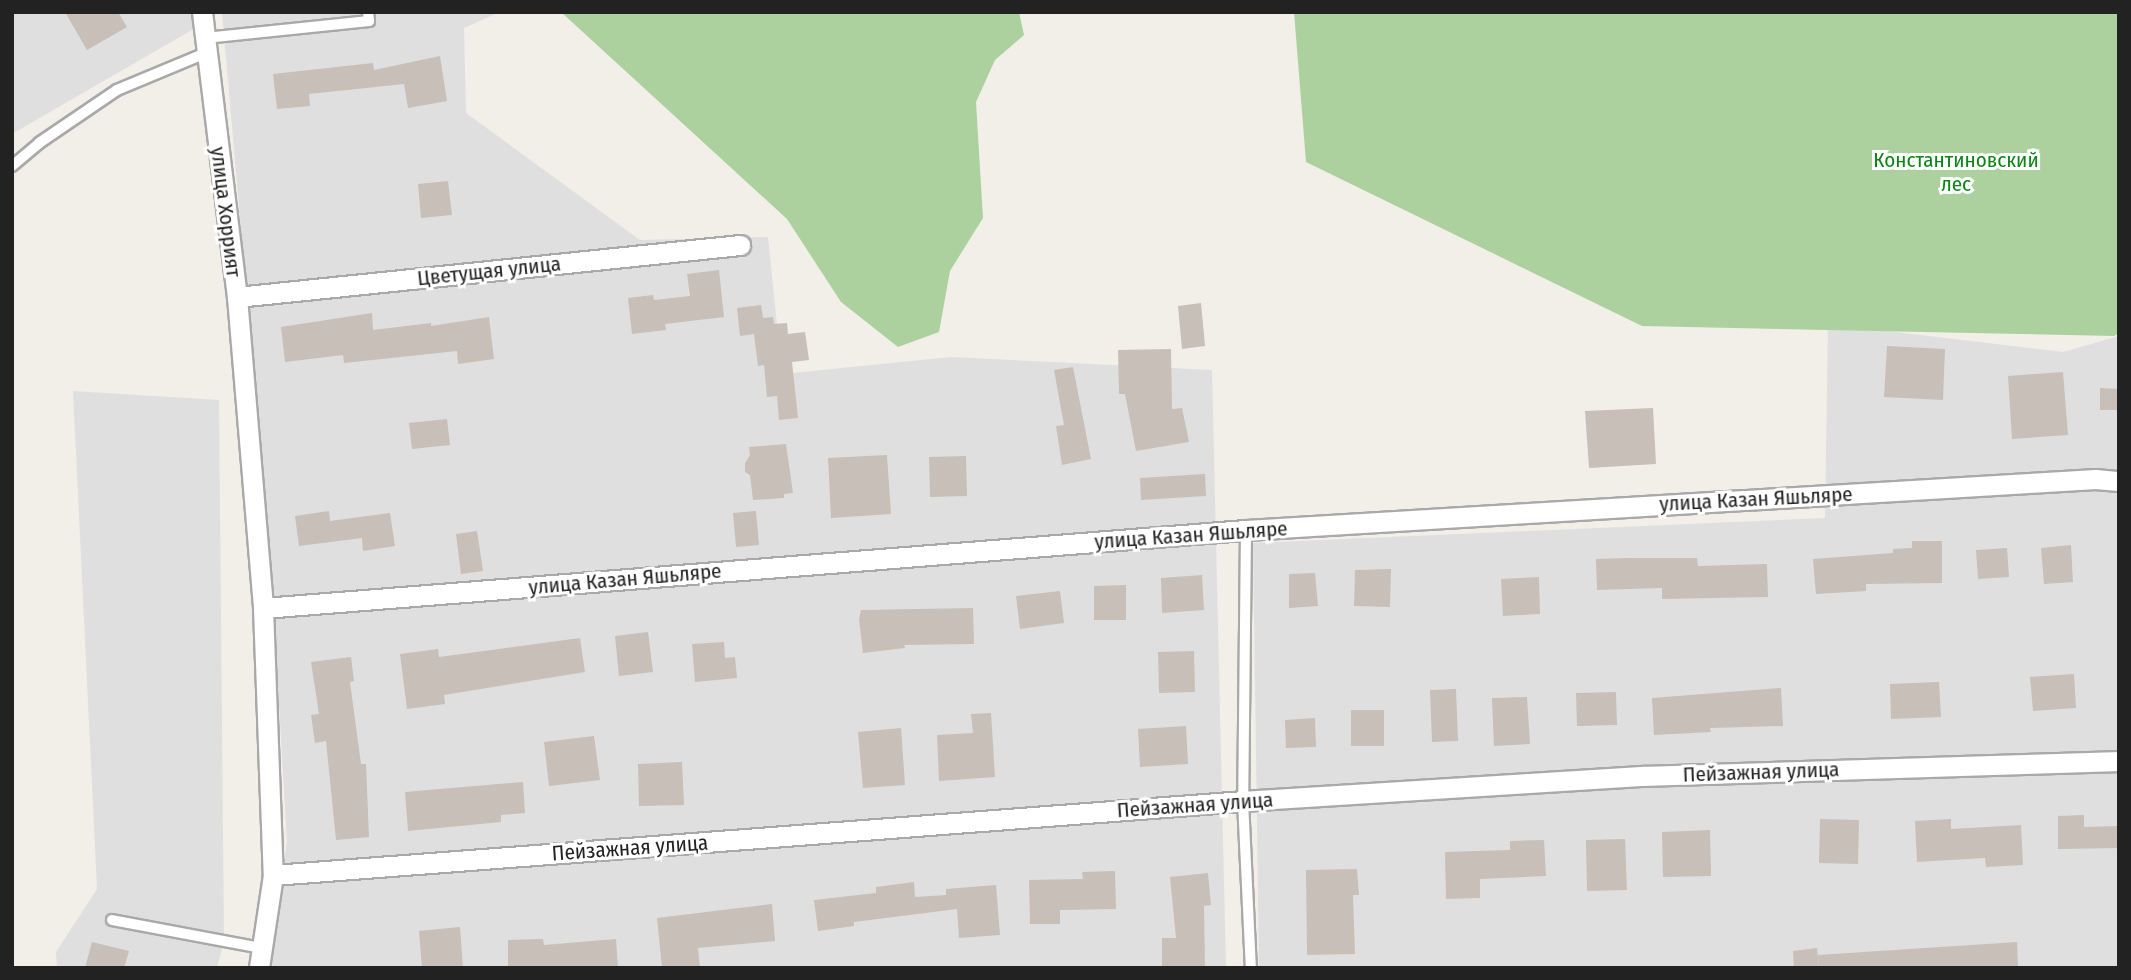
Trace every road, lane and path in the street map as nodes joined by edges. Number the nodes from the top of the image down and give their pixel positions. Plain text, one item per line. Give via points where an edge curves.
1 (202, 12) edge
2 (368, 12) edge
3 (205, 46) junction
4 (12, 166) edge
5 (740, 245) dead end
6 (237, 297) junction
7 (2119, 481) edge
8 (1246, 530) junction
9 (264, 608) junction
10 (2119, 761) edge
11 (1243, 801) junction
12 (273, 875) junction
13 (112, 920) dead end
14 (260, 958) edge
15 (1251, 968) edge

1 - 3 street, улица Хоррият
2 - 3 lane via 369,21
3 - 4 lane via 117,90
3 - 6 street, улица Хоррият
5 - 6 street, Цветущая улица
6 - 9 street, улица Хоррият
7 - 8 street, улица Казан Яшьляре
8 - 9 street, улица Казан Яшьляре
8 - 11 lane
9 - 12 street
10 - 11 street, Пейзажная улица via 1643,776
11 - 12 street, Пейзажная улица
11 - 15 lane
12 - 14 street
13 - 14 lane

